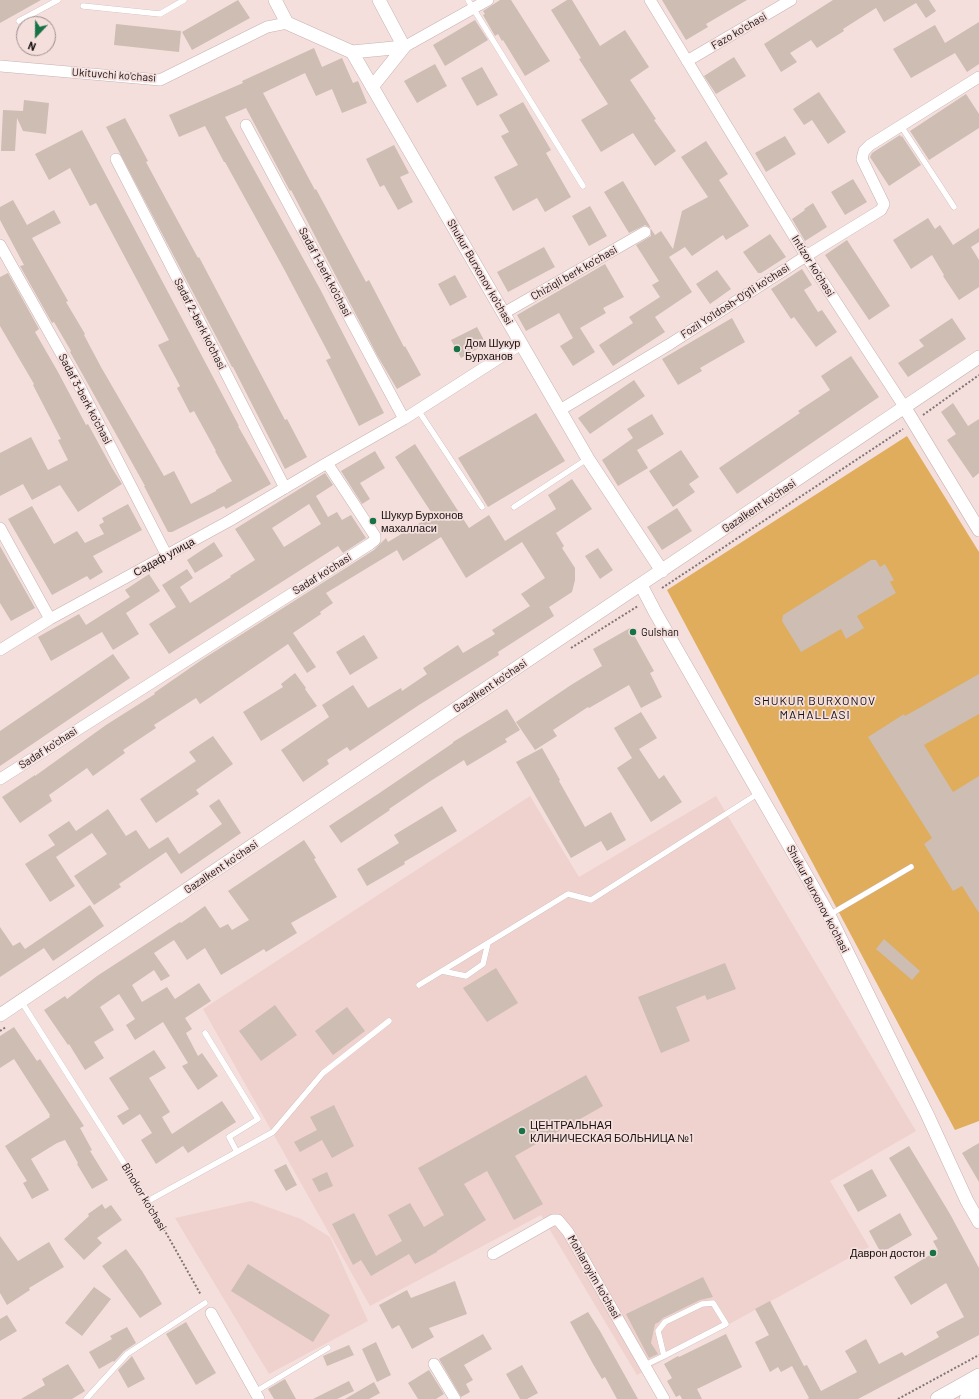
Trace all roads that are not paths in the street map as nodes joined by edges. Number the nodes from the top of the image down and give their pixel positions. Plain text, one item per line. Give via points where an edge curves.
1 (58, 0) edge
2 (184, 0) edge
3 (275, 0) edge
4 (379, 0) edge
5 (488, 0) edge
6 (650, 0) edge
7 (791, 0) edge
8 (471, 4) edge
9 (83, 6) dead end
10 (28, 16) edge
11 (287, 23) junction
12 (404, 47) junction
13 (352, 52) junction
14 (686, 61) junction
15 (0, 66) edge
16 (979, 77) edge
17 (372, 87) junction
18 (246, 125) dead end
19 (901, 126) junction
20 (116, 159) dead end
21 (583, 186) dead end
22 (954, 206) dead end
23 (645, 232) dead end
24 (0, 245) edge
25 (806, 256) junction
26 (504, 313) junction
27 (521, 344) junction
28 (979, 358) edge
29 (905, 408) junction
30 (418, 410) junction
31 (560, 410) junction
32 (404, 419) junction
33 (588, 459) junction
34 (327, 463) junction
35 (284, 488) junction
36 (482, 507) dead end
37 (514, 507) dead end
38 (0, 528) edge
39 (979, 530) edge
40 (167, 556) junction
41 (662, 571) junction
42 (641, 585) junction
43 (50, 619) junction
44 (0, 650) edge
45 (0, 779) edge
46 (760, 793) junction
47 (911, 867) dead end
48 (829, 915) junction
49 (488, 943) junction
50 (442, 971) junction
51 (419, 985) dead end
52 (21, 1001) junction
53 (0, 1014) edge
54 (389, 1021) dead end
55 (205, 1033) dead end
56 (237, 1152) junction
57 (979, 1222) edge
58 (493, 1254) dead end
59 (205, 1303) road end
60 (211, 1314) dead end
61 (328, 1348) dead end
62 (664, 1356) junction
63 (434, 1364) dead end
64 (645, 1365) junction
65 (979, 1376) edge
66 (979, 1392) edge
67 (257, 1395) edge
68 (86, 1399) edge
69 (455, 1399) edge
70 (664, 1399) edge
71 (938, 1399) edge
72 (967, 1399) edge

1 - 10 lane
2 - 9 lane via 160,14
3 - 11 street
4 - 12 street
5 - 8 street
6 - 14 street, Intizor ko'chasi
7 - 14 street, Fazo ko'chasi
8 - 12 street
8 - 21 lane
11 - 13 street
11 - 15 street, Ukituvchi ko'chasi via 267,27 160,80
12 - 13 street
12 - 17 street
13 - 17 street, Shukur Burxonov ko'chasi
14 - 25 street, Intizor ko'chasi
16 - 19 street, Fozil Yo'ldosh-O'g'li ko'chasi
17 - 26 street, Shukur Burxonov ko'chasi
18 - 32 street, Sadaf 1-berk ko'chasi
19 - 22 lane
19 - 25 street, Fozil Yo'ldosh-O'g'li ko'chasi via 870,144 862,159 884,204 881,210
20 - 35 street, Sadaf 2-berk ko'chasi
23 - 26 street, Chiziqli berk ko'chasi
24 - 40 street, Sadaf 3-berk ko'chasi via 80,388
25 - 29 street, Intizor ko'chasi
25 - 31 street, Fozil Yo'ldosh-O'g'li ko'chasi via 670,344
26 - 27 street, Shukur Burxonov ko'chasi
27 - 30 street
27 - 31 street, Shukur Burxonov ko'chasi
28 - 29 street, Gazalkent ko'chasi
29 - 39 street, Intizor ko'chasi
29 - 41 street, Gazalkent ko'chasi
30 - 32 street
30 - 36 lane
31 - 33 street, Shukur Burxonov ko'chasi
32 - 34 street
33 - 37 lane
33 - 41 street, Shukur Burxonov ko'chasi
34 - 35 street, Садаф улица
34 - 45 street, Sadaf ko'chasi via 375,536 375,540
35 - 40 street, Садаф улица
38 - 43 street
40 - 43 street, Садаф улица
41 - 42 street, Gazalkent ko'chasi
42 - 46 street, Shukur Burxonov ko'chasi
42 - 52 street, Gazalkent ko'chasi
43 - 44 street, Садаф улица
46 - 48 street, Shukur Burxonov ko'chasi
46 - 49 lane via 591,900 568,894
47 - 48 lane
48 - 57 street, Shukur Burxonov ko'chasi
49 - 50 lane
49 - 50 lane via 483,964 466,976
50 - 51 lane
52 - 53 street, Gazalkent ko'chasi
52 - 56 lane, Binokor ko'chasi via 148,1201
54 - 56 lane via 323,1073 273,1132
55 - 56 lane via 258,1119 228,1137
58 - 64 street, Mohlaroyim ko'chasi via 558,1220 568,1232
59 - 68 lane via 127,1354
60 - 67 street
61 - 67 lane
62 - 62 lane via 726,1324 713,1303 702,1304 665,1322 658,1331
62 - 64 lane
63 - 69 street
64 - 70 street, Mohlaroyim ko'chasi
65 - 71 main road
66 - 72 main road

